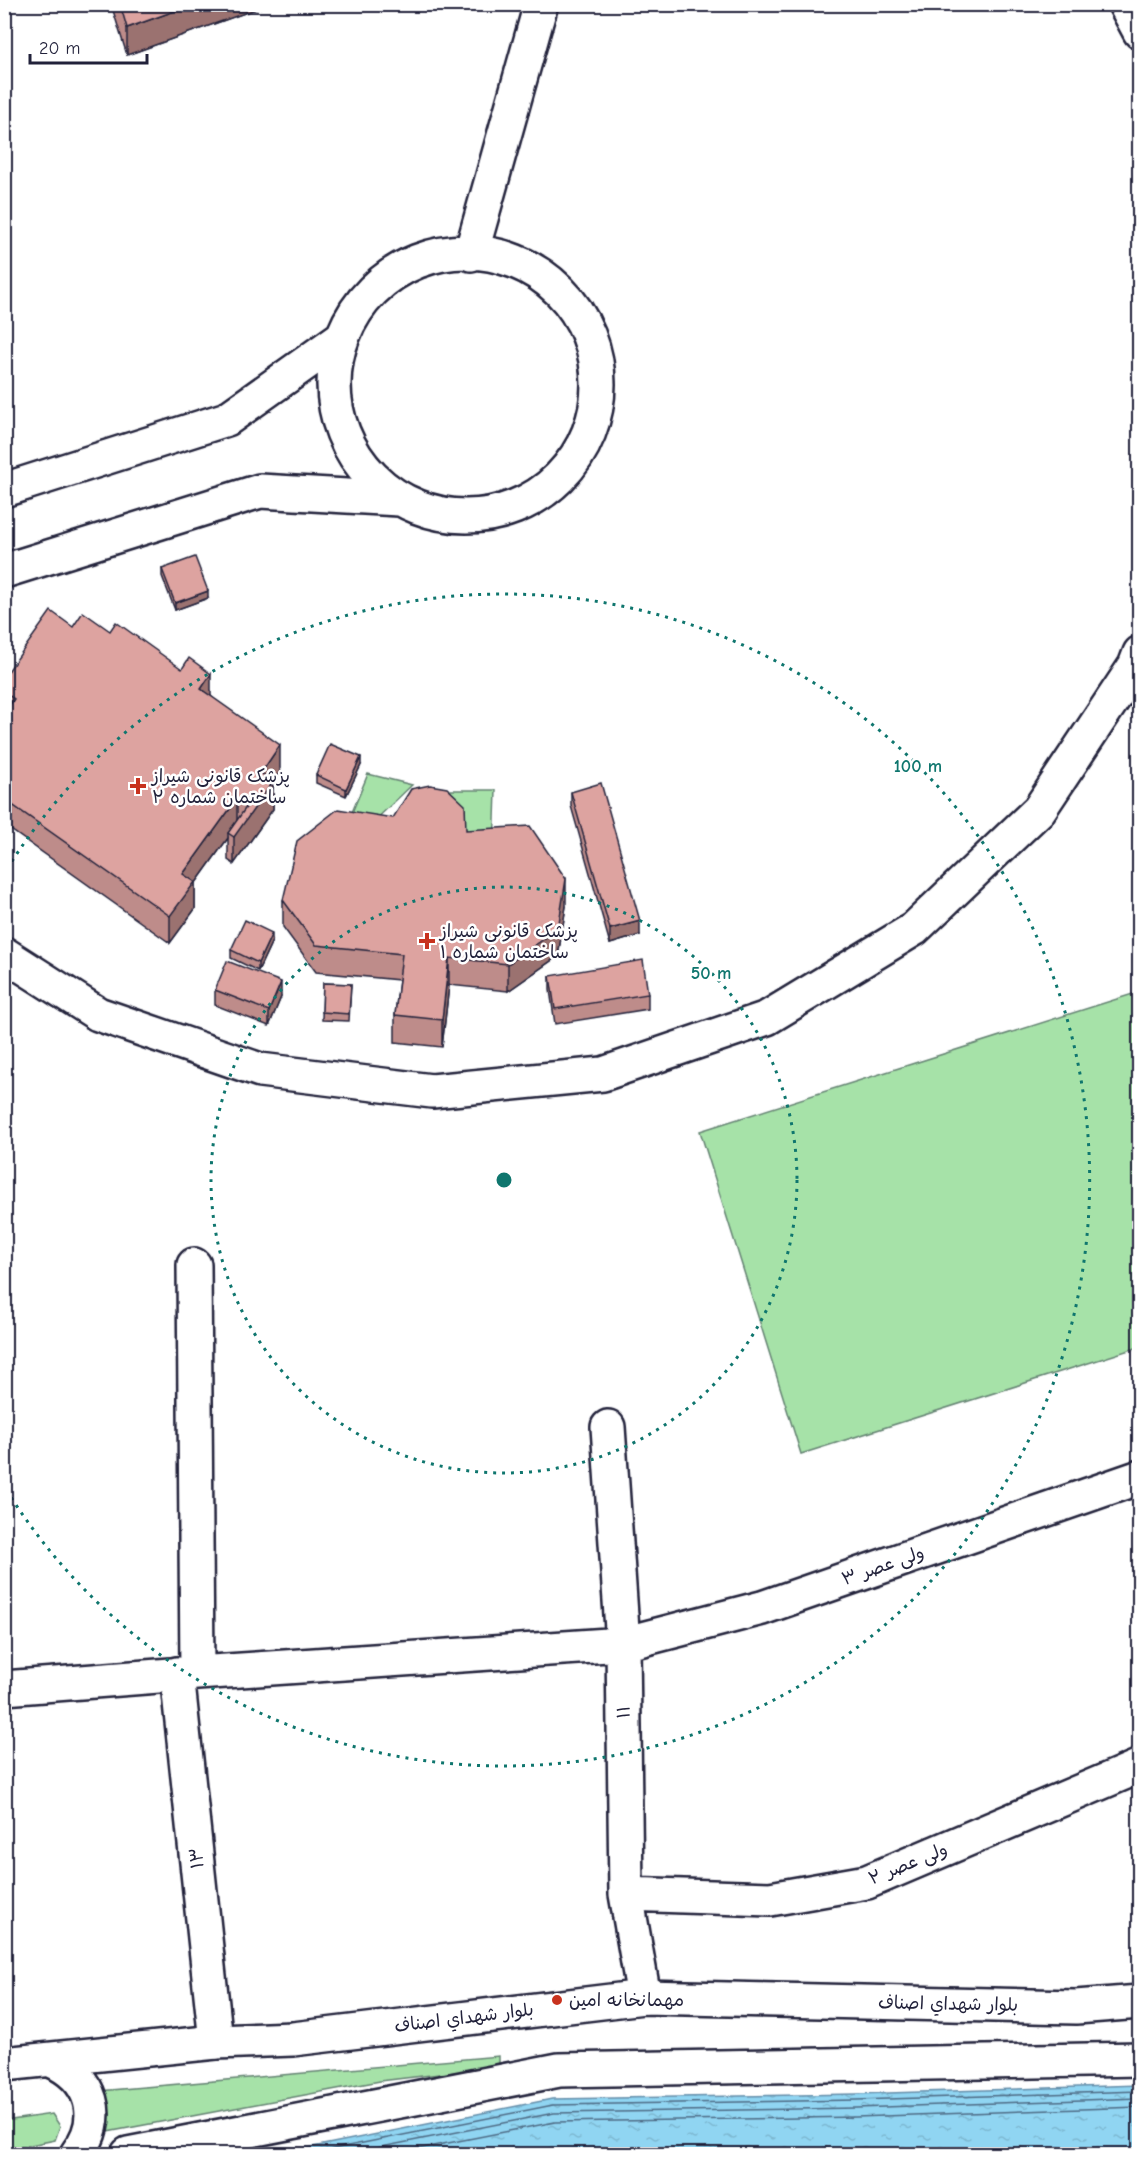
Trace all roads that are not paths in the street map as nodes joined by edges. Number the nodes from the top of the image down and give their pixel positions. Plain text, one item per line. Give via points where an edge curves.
1 (541, 4) edge
2 (1125, 4) edge
3 (1140, 32) edge
4 (471, 254) junction
5 (341, 338) junction
6 (4, 490) edge
7 (399, 499) junction
8 (4, 571) edge
9 (1138, 662) edge
10 (4, 954) edge
11 (194, 1265) dead end
12 (608, 1427) dead end
13 (1140, 1477) edge
14 (623, 1644) junction
15 (187, 1673) junction
16 (4, 1688) edge
17 (1140, 1766) edge
18 (626, 1894) junction
19 (644, 1996) junction
20 (1140, 2002) edge
21 (216, 2042) junction
22 (1140, 2059) edge
23 (51, 2060) junction
24 (4, 2064) edge
25 (77, 2154) edge
26 (128, 2154) edge

1 - 4 street
2 - 3 street
4 - 5 street via 444,254 401,269 365,298
4 - 7 street via 491,254 529,267 562,292 586,326 597,365 597,406 584,445 560,478 527,502 488,515 441,515
5 - 6 street via 227,419
5 - 7 street via 333,384 341,429 363,469
7 - 8 street via 260,490
9 - 10 street via 1039,810 914,929 766,1018 603,1074 432,1091 260,1070 98,1014
11 - 15 street, ۱۳
12 - 14 street, ۱۱
13 - 14 street, ولی عصر ۳ via 762,1608
14 - 15 street, ولی عصر ۳
14 - 18 street, ۱۱
15 - 16 street, ولی عصر ۳
15 - 21 street, ۱۳
17 - 18 street, ولی عصر ۲ via 867,1882 770,1899
18 - 19 street, ۱۱
19 - 20 street, بلوار شهداي اصناف via 1076,2007
19 - 21 street, بلوار شهداي اصناف via 293,2039
21 - 23 street, بلوار شهداي اصناف
22 - 26 street via 559,2070
23 - 24 street, بلوار شهداي اصناف
23 - 25 street via 79,2078 88,2094 92,2127

